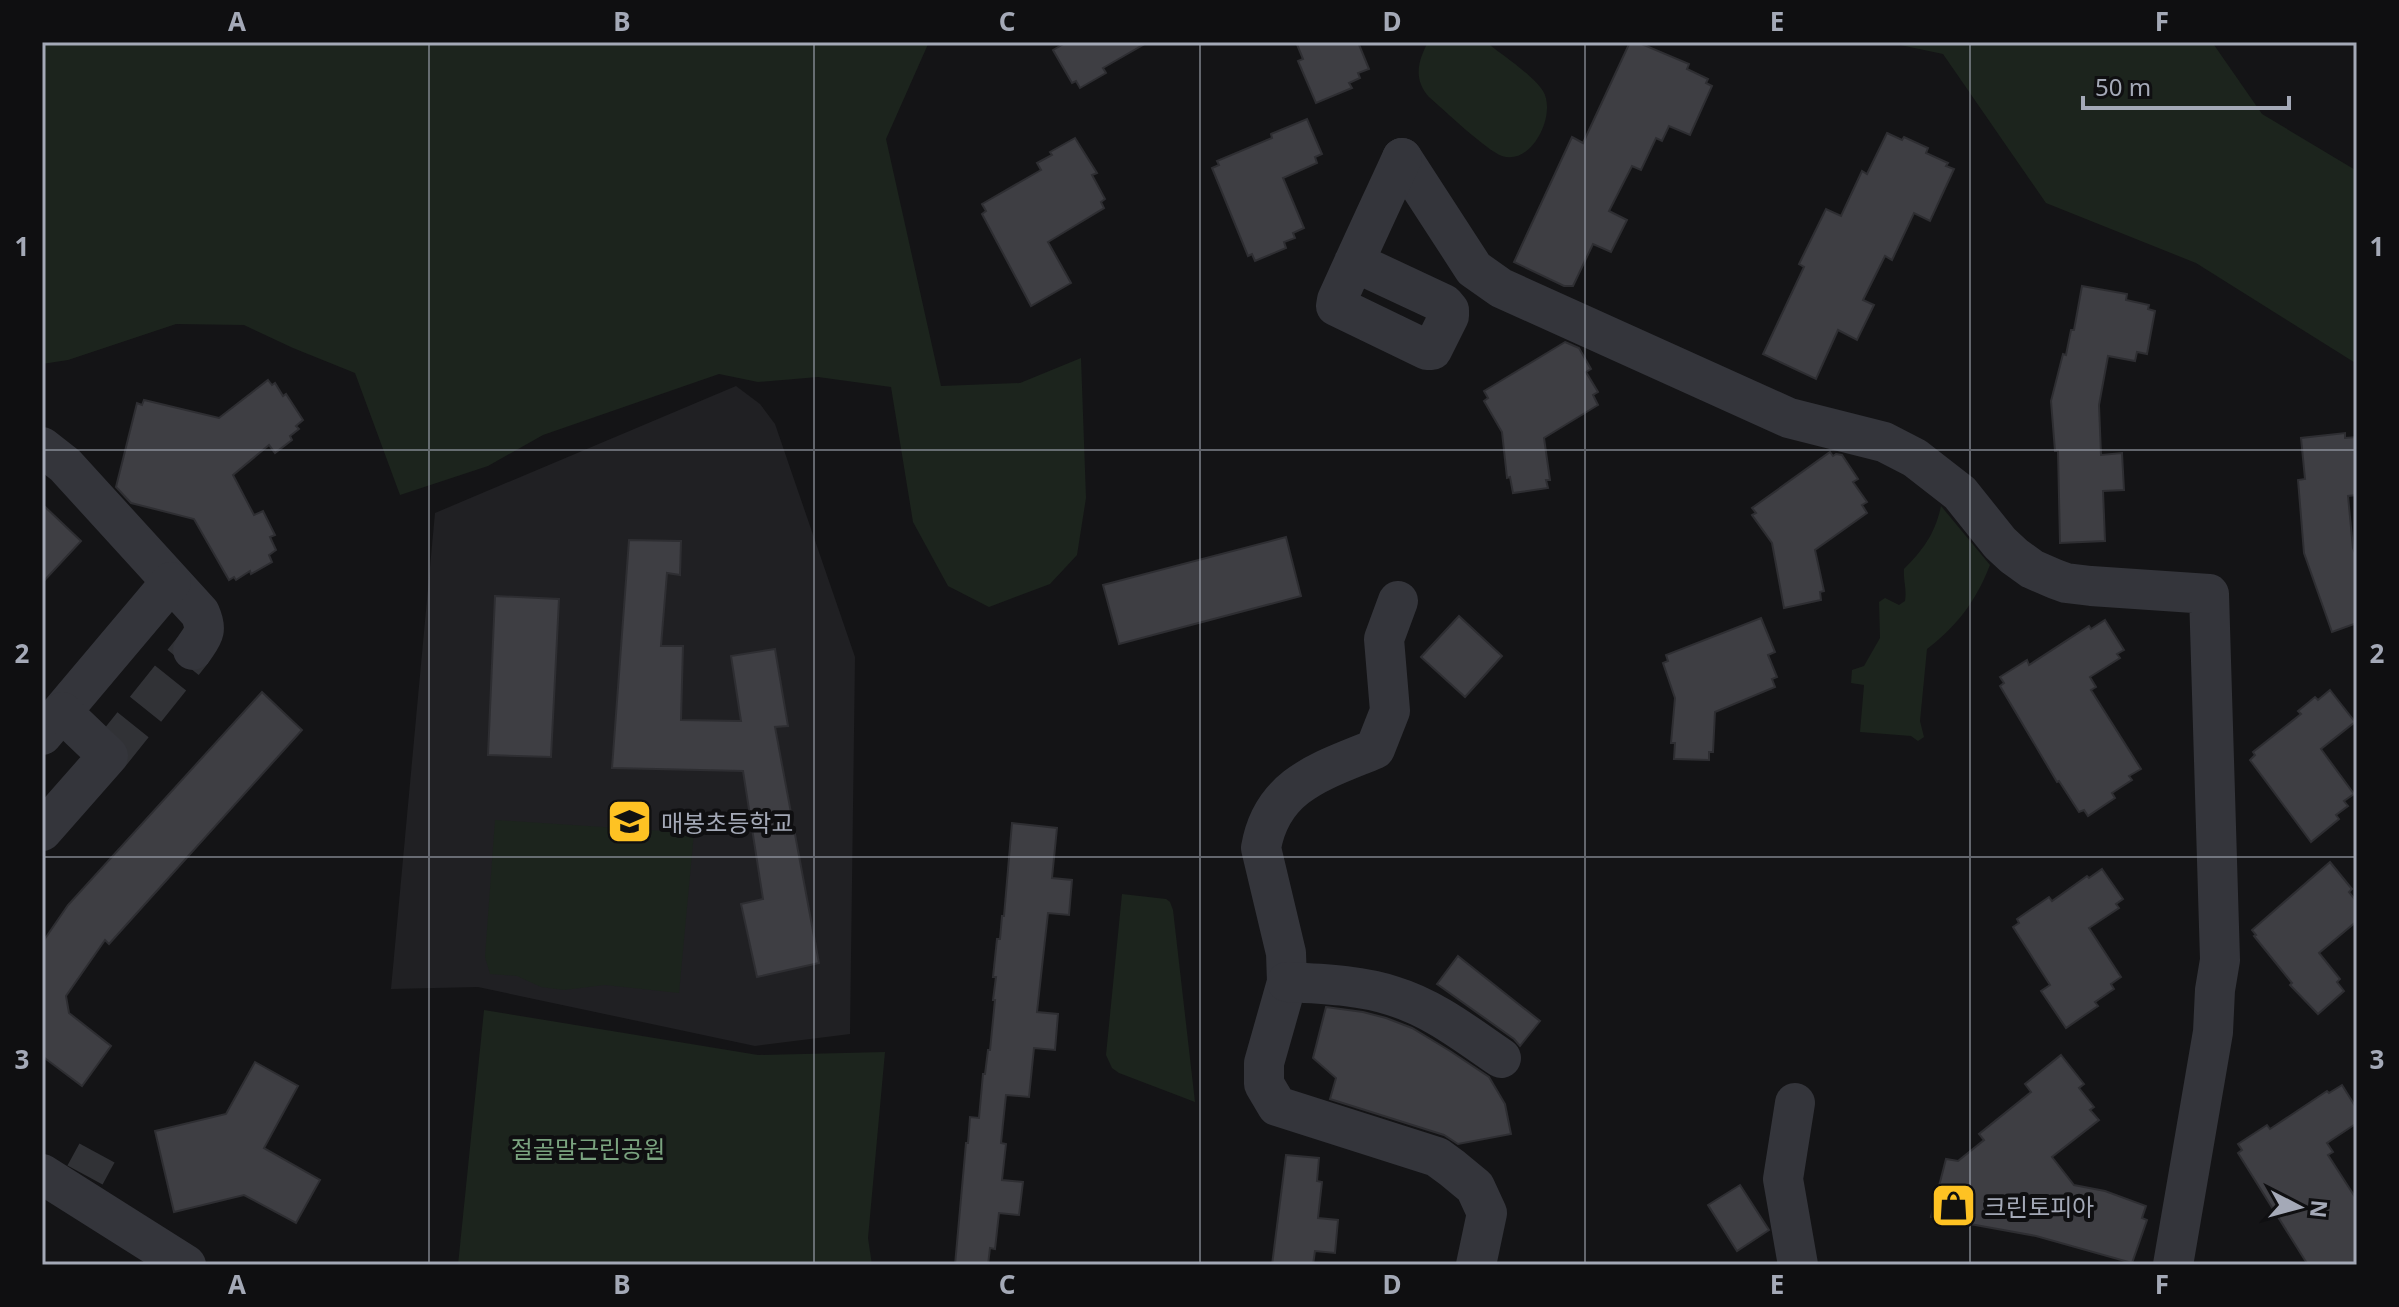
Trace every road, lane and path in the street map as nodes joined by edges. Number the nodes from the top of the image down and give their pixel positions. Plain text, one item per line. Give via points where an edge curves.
1 (1354, 262) dead end
2 (42, 447) edge
3 (171, 582) junction
4 (1398, 601) dead end
5 (193, 650) tunnel mouth
6 (52, 724) edge
7 (42, 831) edge
8 (1287, 982) junction
9 (1501, 1058) dead end
10 (1795, 1103) dead end
11 (67, 1181) edge
12 (186, 1265) edge
13 (1476, 1265) edge
14 (1798, 1265) edge
15 (2173, 1265) edge

1 - 15 street via 1402,158 1474,269 1501,288 1789,418 1884,442 1915,458 1960,493 2014,556 2055,579 2209,594 2220,960 2213,1032
2 - 3 street via 65,465
3 - 5 street via 205,624
3 - 6 street
4 - 8 street via 1384,639 1390,711 1375,749 1314,774 1278,802 1264,830 1261,848 1286,953
6 - 7 street via 108,756
8 - 9 street via 1393,996 1440,1017
8 - 13 street via 1264,1063 1264,1084 1277,1106 1437,1157 1452,1168 1475,1187 1487,1213
10 - 14 street via 1783,1179
11 - 12 street

